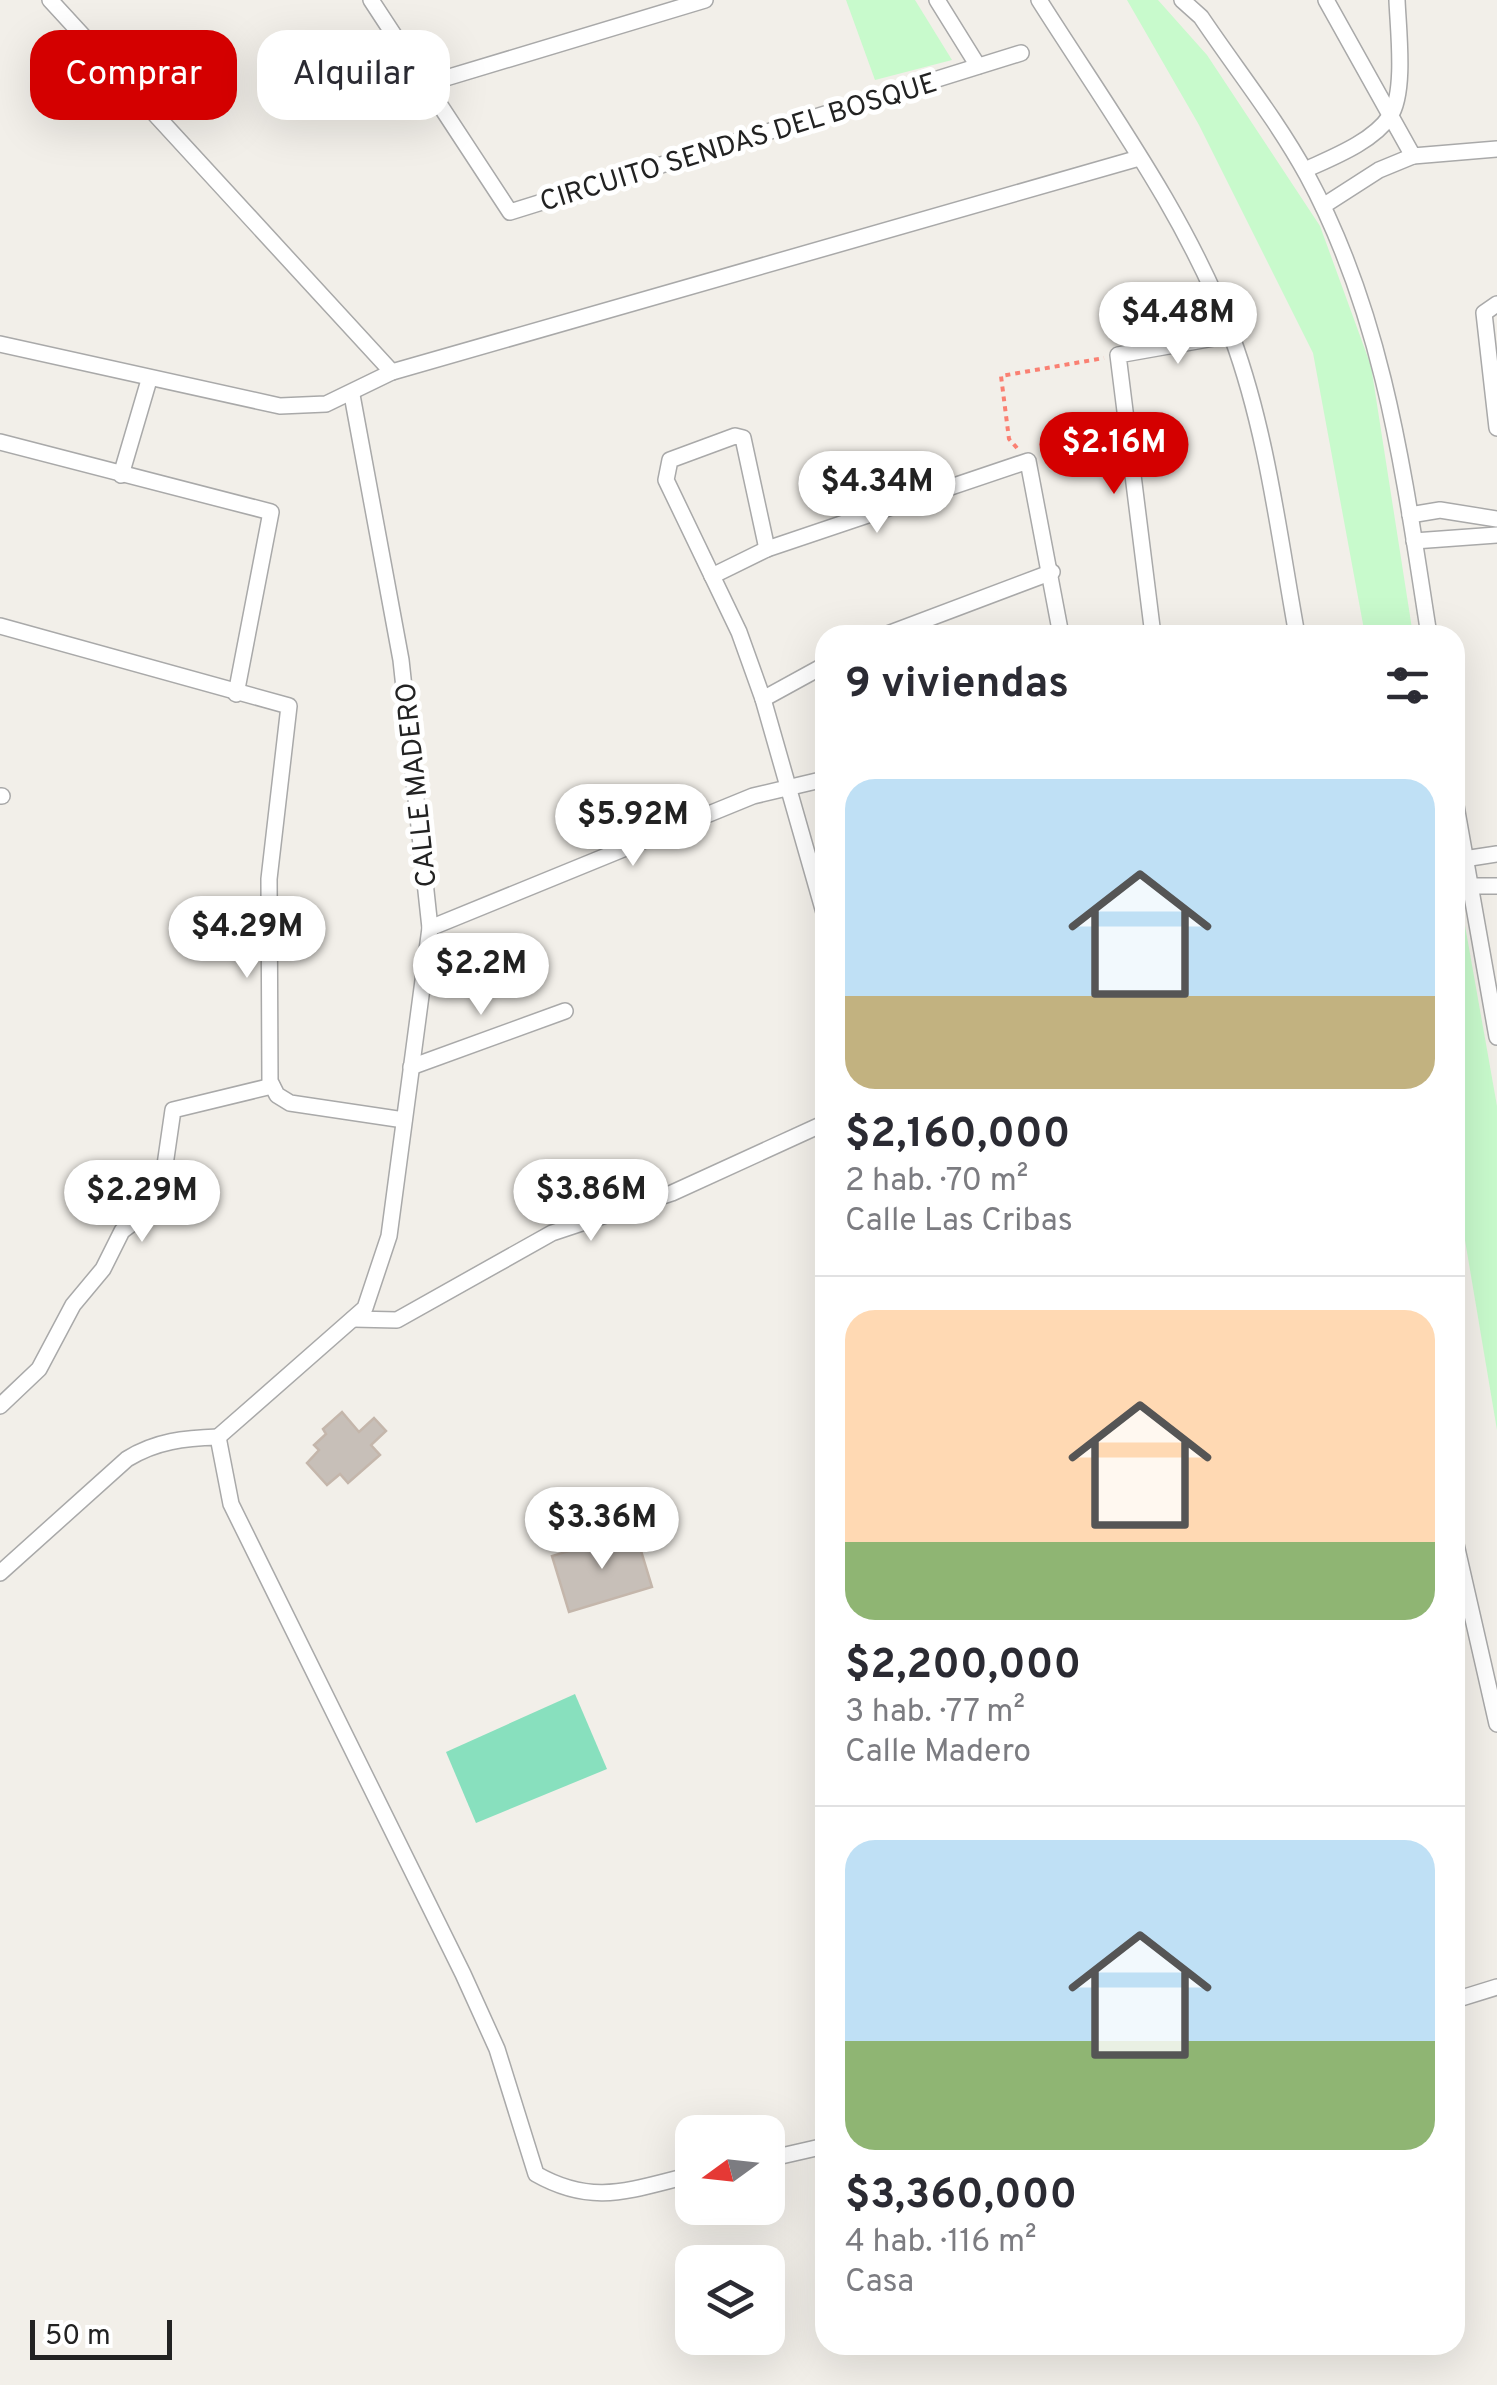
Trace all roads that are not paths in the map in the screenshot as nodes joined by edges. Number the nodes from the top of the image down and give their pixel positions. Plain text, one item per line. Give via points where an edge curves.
1 (50, 0) edge
2 (371, 0) edge
3 (704, 0) edge
4 (937, 0) edge
5 (1040, 0) edge
6 (1182, 0) edge
7 (1196, 0) edge
8 (1326, 0) edge
9 (1397, 0) edge
10 (1201, 17) junction
11 (391, 30) edge
12 (1021, 53) dead end
13 (978, 66) junction
14 (450, 77) edge
15 (1391, 116) junction
16 (450, 120) edge
17 (1362, 140) junction
18 (1497, 149) edge
19 (1413, 156) junction
20 (1138, 158) junction
21 (1304, 170) junction
22 (1379, 170) junction
23 (1323, 206) junction
24 (1497, 304) edge
25 (1231, 335) junction
26 (0, 344) edge
27 (392, 372) junction
28 (149, 380) junction
29 (352, 395) junction
30 (1497, 428) edge
31 (0, 442) edge
32 (121, 475) junction
33 (1472, 512) junction
34 (1410, 515) junction
35 (1497, 518) edge
36 (1497, 535) edge
37 (1472, 539) junction
38 (1414, 541) junction
39 (768, 549) junction
40 (1052, 572) junction
41 (712, 576) junction
42 (912, 625) edge
43 (1060, 625) edge
44 (1153, 625) edge
45 (1295, 625) edge
46 (1427, 625) edge
47 (0, 626) edge
48 (815, 670) edge
49 (236, 694) junction
50 (763, 699) junction
51 (815, 782) edge
52 (789, 790) junction
53 (1497, 854) edge
54 (1465, 859) edge
55 (1465, 866) edge
56 (815, 881) edge
57 (1468, 886) junction
58 (1497, 886) edge
59 (430, 928) junction
60 (565, 1011) dead end
61 (1497, 1037) edge
62 (412, 1067) junction
63 (272, 1086) junction
64 (404, 1120) junction
65 (815, 1127) edge
66 (353, 1320) junction
67 (0, 1406) edge
68 (218, 1437) junction
69 (0, 1573) edge
70 (1465, 1584) edge
71 (1497, 1724) edge
72 (1497, 1987) edge
73 (1465, 1997) edge
74 (815, 2148) edge
75 (785, 2154) edge
76 (675, 2180) edge

1 - 27 street
2 - 11 street, CIRCUITO SENDAS DEL BOSQUE
3 - 14 street
4 - 13 street, CIRCUITO SENDAS DEL BOSQUE
5 - 20 street
6 - 10 street
7 - 10 street
8 - 15 street
9 - 15 street
10 - 21 street
12 - 13 street, CIRCUITO SENDAS DEL BOSQUE
13 - 16 street, CIRCUITO SENDAS DEL BOSQUE via 510,212
15 - 17 street
15 - 19 street
17 - 21 street
17 - 22 street
18 - 19 street
19 - 22 street
20 - 25 street via 1190,245
20 - 27 street
21 - 23 street
22 - 23 street
23 - 34 street via 1374,332
24 - 30 street via 1484,313
25 - 44 street via 1118,355
25 - 45 street via 1265,459
26 - 28 street
27 - 29 street
28 - 29 street via 280,406
28 - 32 street
29 - 59 street, CALLE MADERO via 401,660
31 - 32 street
32 - 49 street via 271,512
33 - 34 street
33 - 35 street
33 - 37 street
34 - 38 street
36 - 37 street
37 - 38 street
38 - 46 street
39 - 40 street via 1028,460
39 - 41 street
39 - 41 street via 743,438 670,460 666,480
40 - 42 street
40 - 43 street
41 - 50 street
47 - 49 street
48 - 50 street
49 - 63 street via 289,706 269,879
50 - 52 street
51 - 52 street
52 - 56 street
52 - 59 street via 753,796
53 - 54 street
55 - 57 street
57 - 58 street
57 - 61 street
59 - 62 street, CALLE MADERO
60 - 62 street
62 - 64 street, CALLE MADERO
63 - 64 street via 290,1103
63 - 67 street via 173,1110 164,1172 147,1212 122,1231 39,1369
64 - 66 street, CALLE MADERO via 389,1236 365,1308
65 - 66 street via 672,1193 552,1233 397,1320
66 - 68 street
68 - 69 street via 181,1438 127,1458
68 - 76 street via 231,1504 463,1974 497,2049 536,2174 558,2187 603,2196
70 - 71 street
72 - 73 street
74 - 75 street

